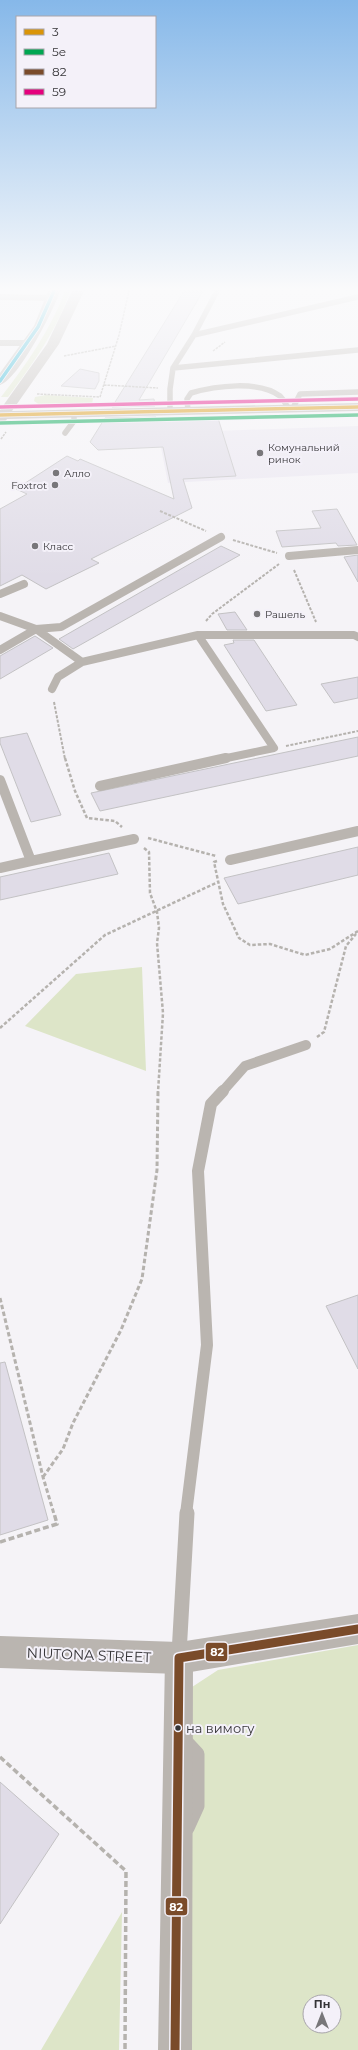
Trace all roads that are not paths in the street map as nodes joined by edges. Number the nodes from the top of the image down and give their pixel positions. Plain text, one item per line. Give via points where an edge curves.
1 (23, 387) edge
2 (170, 387) edge
3 (221, 387) edge
4 (241, 387) edge
5 (358, 392) edge
6 (358, 407) edge
7 (291, 408) junction
8 (188, 411) junction
9 (170, 412) junction
10 (74, 415) junction
11 (1, 417) edge
12 (65, 433) dead end
13 (221, 537) dead end
14 (358, 550) edge
15 (289, 556) road end
16 (24, 584) dead end
17 (0, 594) edge
18 (0, 616) edge
19 (36, 629) junction
20 (198, 635) junction
21 (358, 638) edge
22 (0, 650) edge
23 (82, 662) junction
24 (52, 689) road end
25 (0, 780) edge
26 (100, 786) dead end
27 (358, 831) edge
28 (134, 839) road end
29 (230, 860) road end
30 (31, 861) junction
31 (0, 868) edge
32 (306, 1045) road end
33 (358, 1629) edge
34 (0, 1652) edge
35 (179, 1658) junction
36 (175, 2050) edge

1 - 11 main road
2 - 9 lane
3 - 8 lane via 191,393 187,399
4 - 7 lane via 262,389 279,396
5 - 7 lane via 300,394
6 - 7 main road
7 - 8 main road
8 - 9 main road
9 - 10 main road
10 - 11 main road
10 - 12 lane via 74,421
13 - 19 lane via 61,627
14 - 15 lane
16 - 17 lane
18 - 19 lane
19 - 22 lane
19 - 23 lane
20 - 21 lane via 354,635
20 - 23 lane
20 - 26 lane via 274,748
23 - 24 lane via 58,677
25 - 30 lane
27 - 29 lane
28 - 30 lane
30 - 31 lane
32 - 35 lane via 245,1066 211,1104 198,1171 207,1345 186,1518
33 - 35 street, NIUTONA STREET
34 - 35 street, NIUTONA STREET
35 - 36 street

